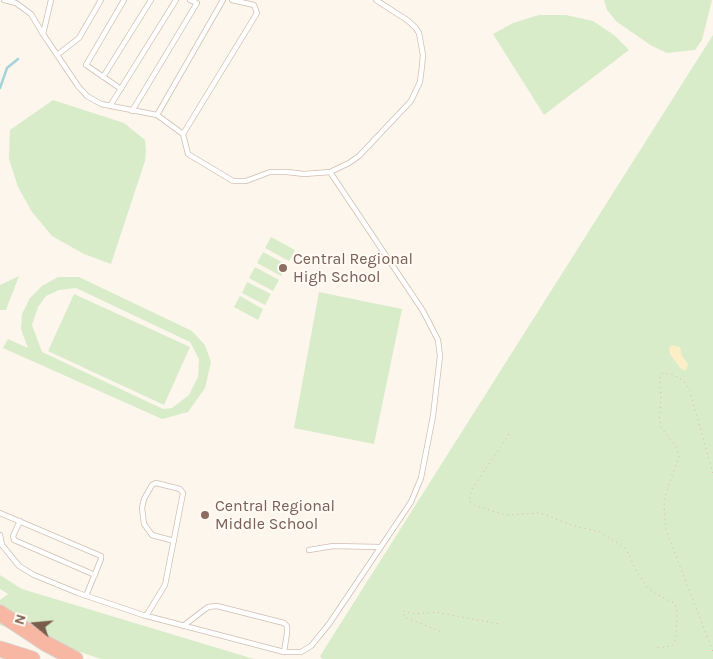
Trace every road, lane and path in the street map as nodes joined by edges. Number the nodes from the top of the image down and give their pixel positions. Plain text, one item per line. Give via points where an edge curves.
1 (4, 0) edge
2 (51, 0) edge
3 (100, 0) edge
4 (124, 0) edge
5 (151, 0) edge
6 (176, 0) edge
7 (190, 0) edge
8 (223, 0) edge
9 (232, 0) edge
10 (376, 0) edge
11 (43, 34) junction
12 (57, 55) junction
13 (103, 77) junction
14 (121, 89) junction
15 (110, 106) junction
16 (132, 110) junction
17 (157, 115) junction
18 (183, 134) junction
19 (330, 172) junction
20 (509, 434) dead end
21 (713, 473) edge
22 (0, 513) edge
23 (20, 521) junction
24 (0, 535) edge
25 (174, 541) junction
26 (1, 545) edge
27 (380, 547) junction
28 (309, 550) dead end
29 (95, 575) junction
30 (86, 596) junction
31 (0, 612) edge
32 (146, 616) junction
33 (500, 624) dead end
34 (183, 626) junction
35 (440, 631) dead end
36 (655, 648) dead end
37 (0, 649) edge
38 (284, 652) junction
39 (713, 652) edge
40 (32, 659) edge
41 (75, 659) edge

1 - 11 lane via 16,3 32,14
2 - 11 lane
3 - 12 lane via 79,38
4 - 13 lane via 86,65
5 - 13 lane
6 - 14 lane
7 - 16 lane via 197,4
8 - 17 lane
9 - 18 lane via 254,5 257,13
10 - 19 lane via 407,20 419,33 423,54 420,82 411,101 359,156
11 - 12 lane
12 - 15 lane via 87,96
13 - 14 lane
14 - 15 lane
15 - 16 lane
16 - 17 lane
17 - 18 lane
18 - 19 lane via 188,154 233,180 246,181 270,172
19 - 27 lane via 423,311 438,340 440,356 433,416 421,478 411,502
20 - 36 path via 472,489 469,501 475,506 507,515 546,515 600,532 626,549 648,588 674,603 677,611 676,638 672,646
21 - 39 path via 689,388 674,375 662,373 661,427 680,456 666,493 666,530
22 - 23 lane
23 - 29 lane via 14,540
23 - 29 lane via 100,554 102,559
24 - 26 lane
25 - 25 lane via 183,493 180,489 152,485 142,508 144,524 152,535
25 - 32 lane via 165,585
26 - 30 lane via 19,566
27 - 28 lane via 334,546
27 - 38 lane via 311,646 301,652
29 - 30 lane
30 - 32 lane
31 - 41 highway via 44,643
32 - 34 lane
33 - 35 path via 435,612 402,613 406,618
34 - 38 lane
34 - 38 lane via 213,606 284,623 288,633
37 - 40 highway

